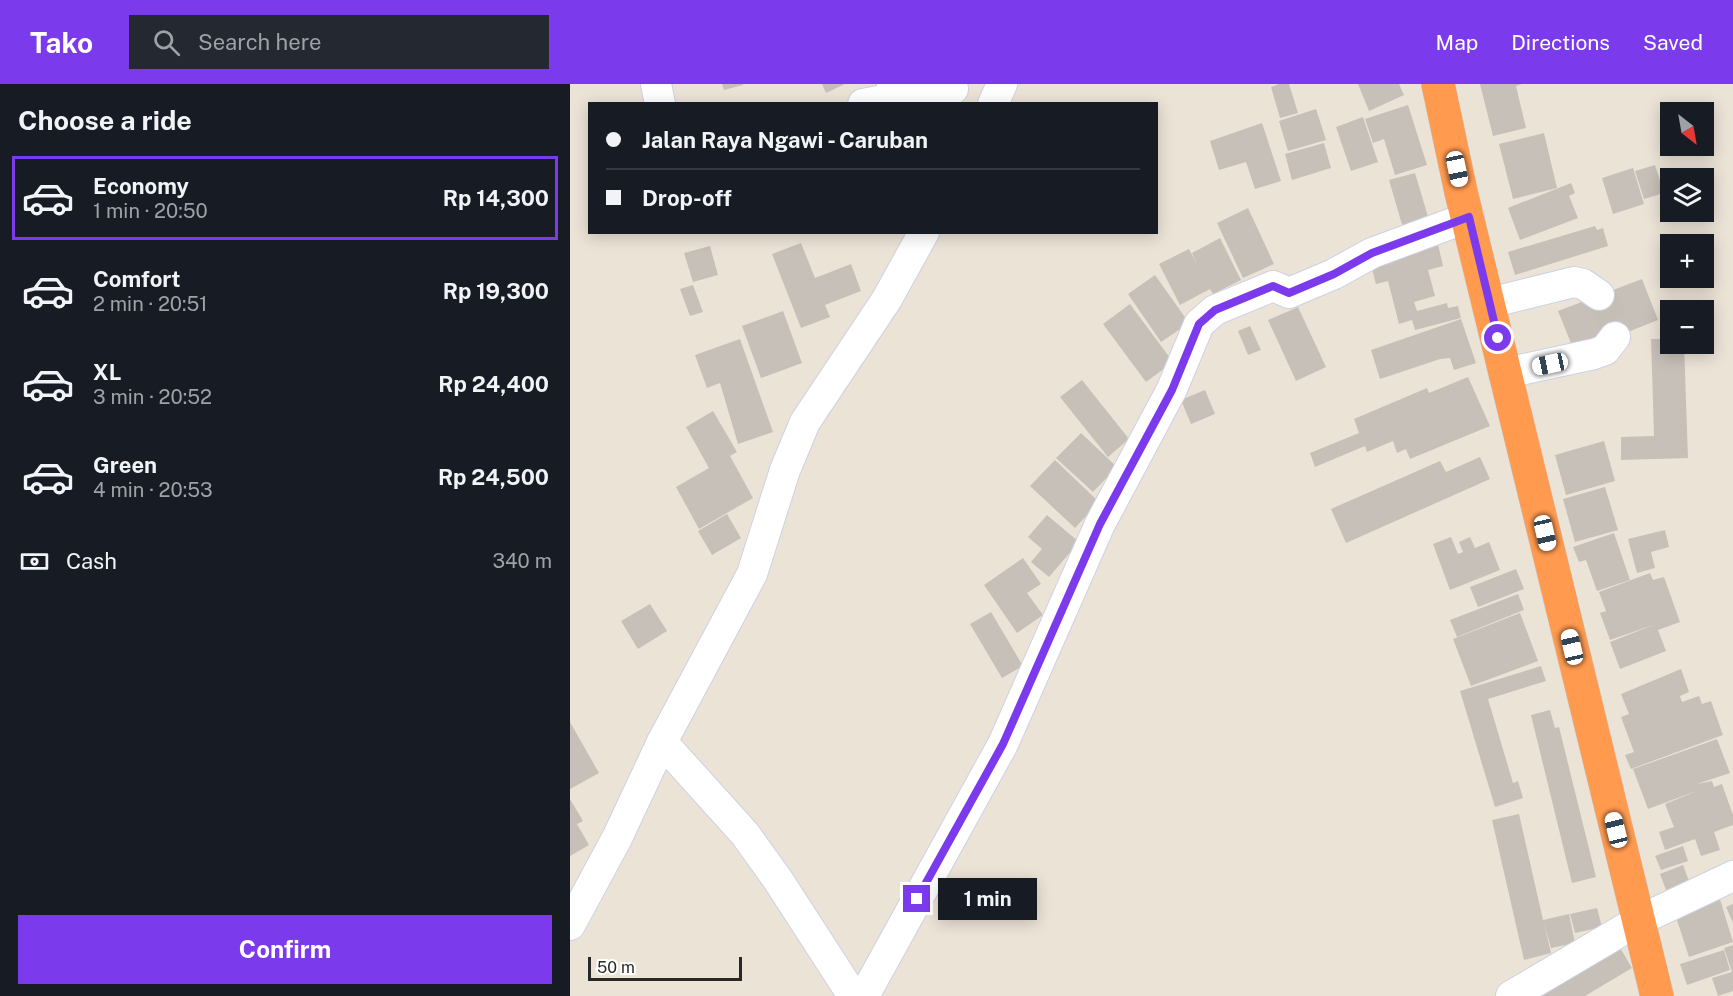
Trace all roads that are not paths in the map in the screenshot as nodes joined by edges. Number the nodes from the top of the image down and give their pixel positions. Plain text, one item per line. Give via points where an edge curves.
1 (656, 84) edge
2 (1002, 84) edge
3 (1438, 84) edge
4 (953, 89) dead end
5 (893, 91) edge
6 (660, 102) edge
7 (868, 102) edge
8 (994, 102) edge
9 (1469, 217) junction
10 (923, 234) edge
11 (1599, 295) tunnel mouth
12 (1489, 303) junction
13 (1616, 337) dead end
14 (1506, 373) junction
15 (663, 742) junction
16 (1733, 876) edge
17 (1638, 921) junction
18 (570, 925) edge
19 (853, 996) edge
20 (864, 996) edge
21 (1511, 996) edge
22 (1657, 996) edge

1 - 6 street
2 - 8 street
3 - 9 highway
4 - 5 street
5 - 7 street
9 - 12 highway
9 - 20 street via 1372,253 1289,293 1273,286 1259,291 1215,310 1199,324 1172,390 1100,524 1003,744
10 - 15 street via 887,299 806,422 785,470 752,574
11 - 12 street via 1574,282
12 - 14 highway
13 - 14 street via 1605,350 1594,354
14 - 17 highway
15 - 18 street
15 - 19 street via 745,834
16 - 17 street
17 - 21 street
17 - 22 highway

